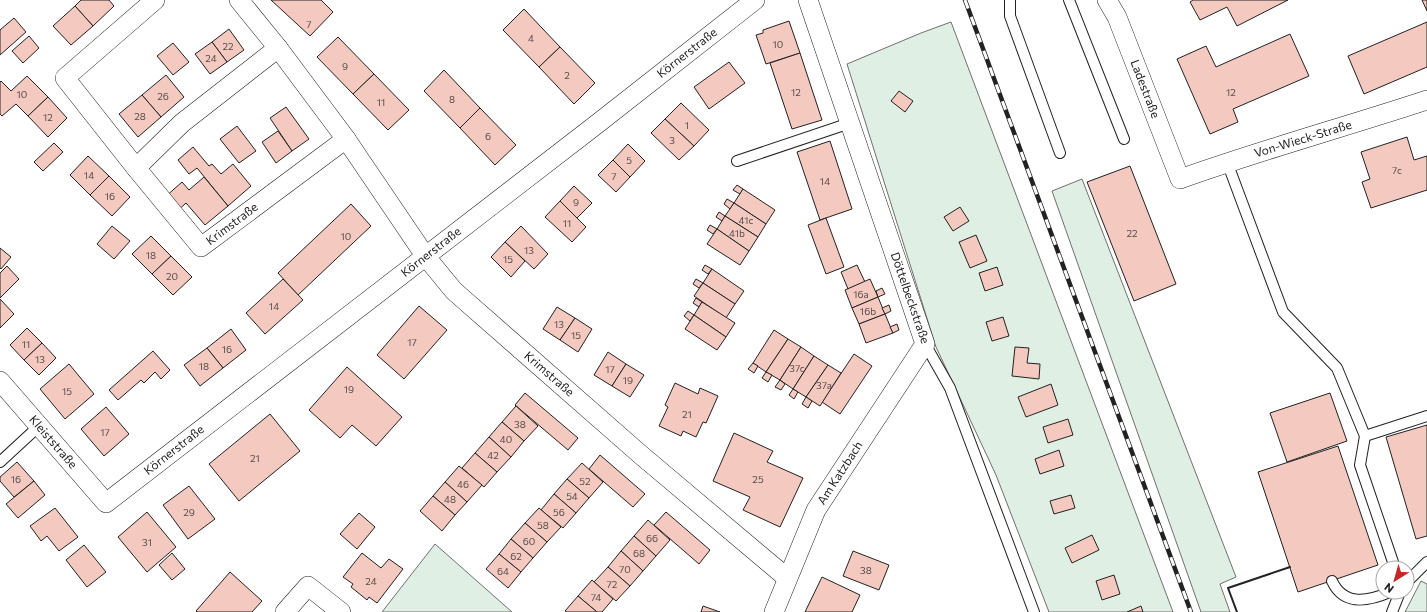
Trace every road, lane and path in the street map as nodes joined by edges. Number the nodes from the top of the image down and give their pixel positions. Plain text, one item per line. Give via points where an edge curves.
1 (155, 0) edge
2 (239, 0) edge
3 (755, 0) edge
4 (808, 0) edge
5 (1010, 0) edge
6 (1069, 0) edge
7 (1107, 0) edge
8 (278, 48) junction
9 (1427, 100) edge
10 (850, 123) junction
11 (346, 139) junction
12 (1124, 139) dead end
13 (1060, 153) dead end
14 (737, 161) dead end
15 (1227, 162) junction
16 (136, 168) junction
17 (1180, 179) joint
18 (426, 257) junction
19 (925, 344) junction
20 (0, 381) edge
21 (1427, 416) edge
22 (39, 426) junction
23 (1365, 436) junction
24 (0, 462) edge
25 (106, 503) joint
26 (1392, 560) edge
27 (1427, 562) edge
28 (1415, 574) edge
29 (787, 578) junction
30 (1332, 581) dead end
31 (1375, 599) edge
32 (1397, 600) edge
33 (285, 612) edge
34 (341, 612) edge
35 (774, 612) edge
36 (1034, 612) edge
37 (1392, 612) edge

1 - 16 street, Krimstraße via 65,78
2 - 8 street, Krimstraße
3 - 18 street, Körnerstraße
4 - 10 street, Döttelbeckstraße
5 - 13 lane via 1010,16
6 - 12 lane
7 - 17 street, Ladestraße via 1117,18
8 - 11 street, Krimstraße
8 - 16 street via 182,123
9 - 15 street, Von-Wieck-Straße
10 - 14 lane
10 - 19 street, Döttelbeckstraße
11 - 16 street, Krimstraße via 201,247
11 - 18 street, Krimstraße
15 - 17 street, Von-Wieck-Straße
15 - 23 lane via 1282,312 1337,368
18 - 25 street, Körnerstraße
18 - 29 street, Krimstraße via 454,291 641,455
19 - 29 street, Am Katzbach via 816,510
19 - 36 lane, Döttelbeckstraße via 950,388
20 - 22 street, Kleiststraße
21 - 23 lane
22 - 24 lane
22 - 25 street, Kleiststraße
23 - 26 lane via 1360,465
27 - 28 lane
29 - 35 street, Am Katzbach
30 - 31 lane via 1342,594 1355,600
32 - 37 lane
33 - 34 street via 308,586

